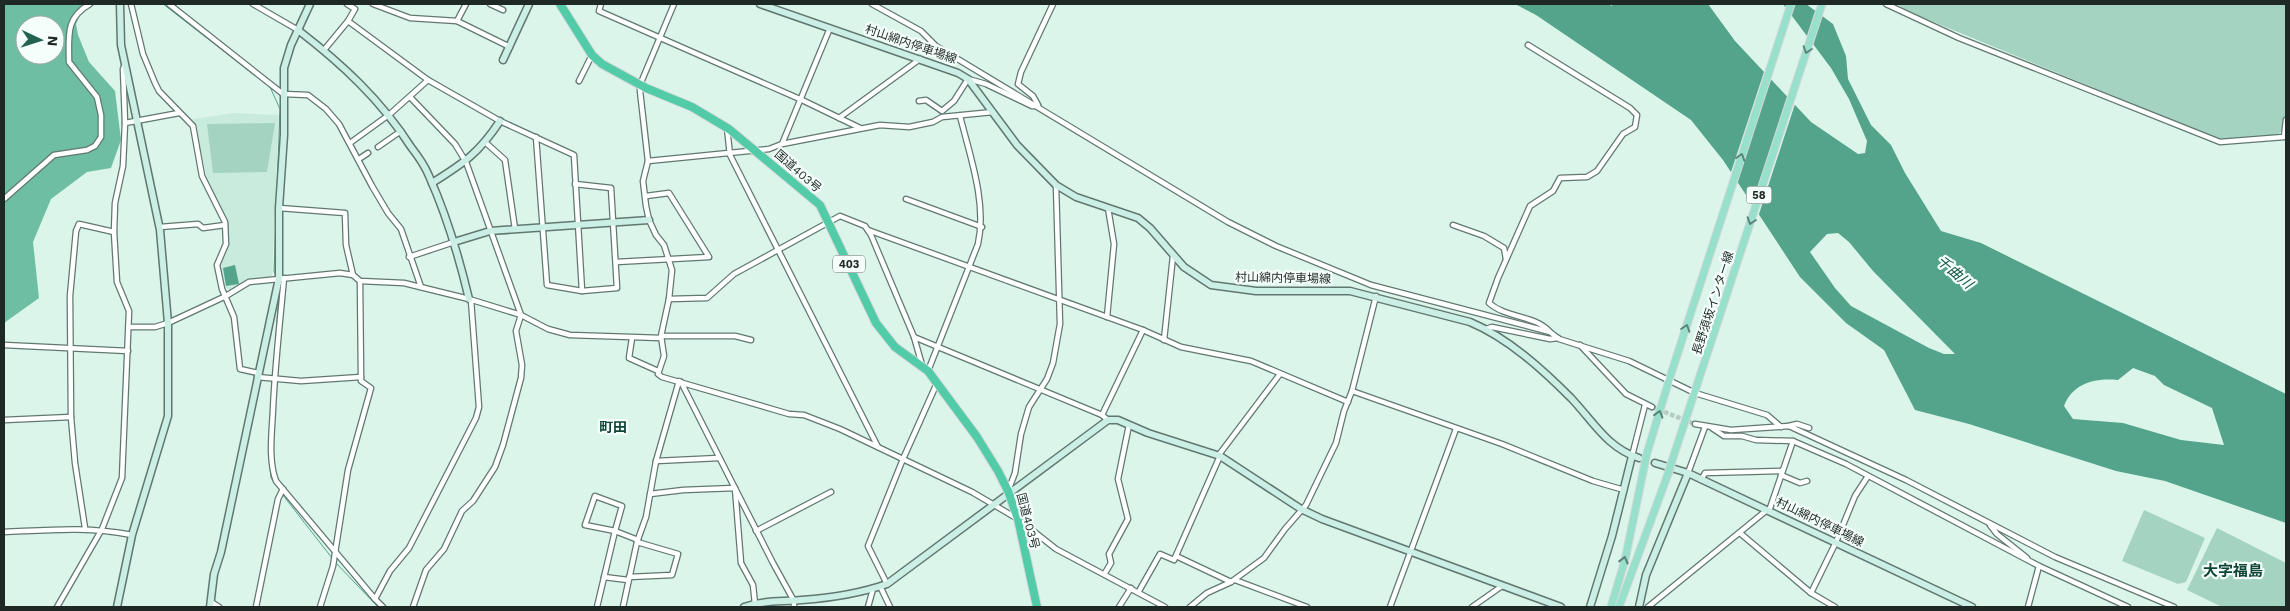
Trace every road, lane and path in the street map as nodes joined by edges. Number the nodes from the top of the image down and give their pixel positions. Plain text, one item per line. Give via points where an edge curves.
1 (90, 4) edge
2 (120, 4) edge
3 (131, 4) edge
4 (169, 4) edge
5 (253, 4) edge
6 (310, 4) edge
7 (347, 4) edge
8 (373, 4) edge
9 (466, 4) edge
10 (490, 4) edge
11 (529, 4) edge
12 (560, 4) edge
13 (601, 4) edge
14 (674, 4) edge
15 (760, 4) edge
16 (872, 4) edge
17 (1053, 4) edge
18 (1791, 4) edge
19 (1822, 4) edge
20 (1886, 4) edge
21 (503, 10) dead end
22 (348, 21) junction
23 (458, 21) junction
24 (830, 28) junction
25 (298, 30) junction
26 (660, 38) junction
27 (1528, 45) dead end
28 (510, 47) junction
29 (324, 50) junction
30 (592, 55) junction
31 (920, 59) junction
32 (503, 60) dead end
33 (125, 64) junction
34 (968, 79) junction
35 (428, 80) junction
36 (579, 81) dead end
37 (640, 85) junction
38 (283, 94) junction
39 (410, 97) junction
40 (802, 100) junction
41 (919, 102) dead end
42 (1039, 106) junction
43 (179, 112) junction
44 (995, 112) junction
45 (390, 114) junction
46 (960, 116) junction
47 (839, 118) junction
48 (137, 120) junction
49 (2286, 120) edge
50 (500, 121) junction
51 (125, 123) junction
52 (727, 128) junction
53 (861, 129) junction
54 (401, 131) junction
55 (536, 137) junction
56 (485, 142) junction
57 (350, 143) junction
58 (782, 144) junction
59 (378, 146) dead end
60 (756, 150) junction
61 (368, 153) dead end
62 (730, 155) junction
63 (359, 160) junction
64 (648, 161) junction
65 (466, 162) junction
66 (432, 183) junction
67 (575, 184) junction
68 (1056, 185) junction
69 (646, 196) junction
70 (4, 199) edge
71 (906, 199) dead end
72 (279, 208) junction
73 (1108, 208) junction
74 (649, 220) junction
75 (612, 222) junction
76 (830, 222) junction
77 (577, 224) junction
78 (225, 225) junction
79 (1453, 225) dead end
80 (160, 227) junction
81 (543, 227) junction
82 (982, 227) junction
83 (515, 229) junction
84 (868, 230) junction
85 (114, 232) junction
86 (490, 232) junction
87 (454, 242) junction
88 (778, 250) junction
89 (1173, 256) junction
90 (409, 257) junction
91 (670, 259) junction
92 (616, 262) junction
93 (1505, 262) junction
94 (968, 268) junction
95 (353, 275) junction
96 (281, 278) junction
97 (360, 281) junction
98 (421, 287) junction
99 (582, 291) junction
100 (226, 296) junction
101 (1376, 296) junction
102 (669, 299) junction
103 (470, 300) junction
104 (1059, 300) junction
105 (520, 315) junction
106 (1107, 317) junction
107 (168, 323) junction
108 (129, 327) junction
109 (1486, 329) junction
110 (1143, 330) junction
111 (1550, 332) junction
112 (661, 337) junction
113 (914, 337) junction
114 (632, 338) junction
115 (1558, 338) junction
116 (751, 340) dead end
117 (1164, 340) junction
118 (4, 345) edge
119 (1580, 346) junction
120 (937, 348) junction
121 (71, 349) junction
122 (128, 351) junction
123 (925, 368) junction
124 (658, 371) junction
125 (1280, 374) junction
126 (257, 375) junction
127 (361, 377) junction
128 (274, 378) junction
129 (1670, 378) junction
130 (680, 382) junction
131 (937, 383) junction
132 (1041, 388) junction
133 (1696, 390) junction
134 (1352, 391) junction
135 (1348, 402) junction
136 (1645, 405) junction
137 (1652, 407) tunnel mouth
138 (72, 417) junction
139 (1105, 417) junction
140 (4, 420) edge
141 (1696, 424) tunnel mouth
142 (1129, 425) junction
143 (1781, 426) junction
144 (1789, 426) junction
145 (1705, 427) junction
146 (1712, 428) junction
147 (1809, 428) dead end
148 (1456, 429) junction
149 (1793, 441) junction
150 (878, 447) junction
151 (1219, 456) junction
152 (1636, 457) junction
153 (719, 458) junction
154 (903, 458) junction
155 (656, 461) junction
156 (1656, 463) dead end
157 (1688, 473) junction
158 (1782, 473) junction
159 (1868, 476) junction
160 (1701, 480) junction
161 (1807, 481) dead end
162 (735, 488) junction
163 (283, 489) junction
164 (1624, 490) junction
165 (831, 492) dead end
166 (1008, 492) junction
167 (650, 494) junction
168 (992, 504) junction
169 (1303, 510) junction
170 (1768, 510) junction
171 (1018, 519) junction
172 (1987, 522) junction
173 (85, 528) junction
174 (102, 529) junction
175 (615, 531) junction
176 (756, 531) junction
177 (4, 532) edge
178 (1740, 533) junction
179 (132, 534) junction
180 (638, 541) junction
181 (1836, 542) junction
182 (1411, 551) junction
183 (336, 552) junction
184 (1176, 556) junction
185 (2032, 562) junction
186 (2039, 566) junction
187 (1105, 573) junction
188 (604, 577) junction
189 (629, 579) junction
190 (1233, 581) junction
191 (887, 584) junction
192 (1502, 586) junction
193 (876, 588) junction
194 (1131, 588) junction
195 (1139, 592) junction
196 (1811, 593) junction
197 (375, 599) junction
198 (755, 604) junction
199 (794, 604) edge
200 (211, 605) edge
201 (57, 607) edge
202 (118, 607) edge
203 (219, 607) edge
204 (256, 607) edge
205 (320, 607) edge
206 (383, 607) edge
207 (413, 607) edge
208 (597, 607) edge
209 (623, 607) edge
210 (744, 607) edge
211 (868, 607) edge
212 (890, 607) edge
213 (1037, 607) edge
214 (1119, 607) edge
215 (1165, 607) edge
216 (1190, 607) edge
217 (1307, 607) edge
218 (1390, 607) edge
219 (1472, 607) edge
220 (1561, 607) edge
221 (1590, 607) edge
222 (1611, 607) edge
223 (1619, 607) edge
224 (1639, 607) edge
225 (1648, 607) edge
226 (1835, 607) edge
227 (1972, 607) edge
228 (2028, 607) edge
229 (2128, 607) edge
230 (2174, 607) edge

1 - 70 street via 72,20 69,62 97,97 101,137 95,146 87,150 54,155
2 - 33 street
3 - 43 street via 143,54 155,84
4 - 38 street
5 - 25 street
6 - 25 street
7 - 22 street via 355,8
8 - 23 street via 410,18
9 - 23 street
10 - 21 street
11 - 28 street
12 - 30 highway, 国道403号 / 403
13 - 26 street via 599,10
14 - 26 street
15 - 24 street, 村山綿内停車場線
16 - 42 street
17 - 42 street via 1018,84 1033,96
129 -> 18 main road, 長野須坂インター線 / 58
19 -> 133 main road, 長野須坂インター線 / 58
20 - 49 street via 1958,38 2220,142 2284,136
22 - 29 street
22 - 35 street
23 - 28 street
24 - 31 street, 村山綿内停車場線
24 - 40 street
25 - 29 street
25 - 38 street via 284,68
26 - 37 street
26 - 40 street
27 - 93 street via 1637,115 1635,127 1623,134 1597,172 1587,177 1560,178 1552,191 1530,206
28 - 32 street
29 - 45 street
30 - 36 street
30 - 37 highway, 国道403号 / 403
31 - 34 street, 村山綿内停車場線
31 - 47 street
33 - 48 street
33 - 51 street via 122,69
34 - 41 street via 954,101 942,111 926,100
34 - 42 street
34 - 44 street, 村山綿内停車場線
35 - 39 street
35 - 50 street
37 - 52 highway, 国道403号 / 403 via 692,107
37 - 64 street
38 - 57 street via 308,95 316,100 339,124
38 - 72 street
39 - 45 street
39 - 65 street via 455,144
40 - 47 street
40 - 58 street
42 - 111 street via 1228,222 1292,254 1371,285
43 - 48 street
43 - 78 street via 193,126 202,176
44 - 46 street
44 - 68 street, 村山綿内停車場線 via 1017,144
45 - 54 street
45 - 57 street
46 - 53 street via 942,117 909,127 880,125
46 - 82 street via 974,173
47 - 53 street
48 - 51 street
48 - 80 street
50 - 55 street
50 - 56 street
51 - 85 street
52 - 60 highway, 国道403号 / 403
52 - 62 street
53 - 58 street
54 - 59 street
54 - 66 street
55 - 67 street via 574,155
55 - 81 street
56 - 65 street
56 - 83 street via 505,160
57 - 63 street
58 - 60 street
60 - 62 street
60 - 76 highway, 国道403号 / 403 via 820,205
61 - 63 street
62 - 64 street
62 - 88 street
63 - 90 street via 388,213 401,229
64 - 69 street via 643,181
65 - 66 street
65 - 86 street
66 - 87 street
67 - 75 street via 611,188
67 - 77 street
68 - 73 street, 村山綿内停車場線 via 1076,197
68 - 104 street
69 - 74 street
69 - 91 street via 669,193 710,257
71 - 82 street
72 - 95 street via 345,213 346,245
72 - 96 street
73 - 89 street, 村山綿内停車場線 via 1138,218
73 - 106 street via 1114,244
74 - 75 street
74 - 91 street
75 - 77 street
75 - 92 street
76 - 84 street via 840,216
76 - 88 street
76 - 123 highway, 国道403号 / 403 via 876,323 895,347
77 - 81 street
77 - 99 street
78 - 80 street
78 - 100 street via 226,244 218,265
79 - 93 street via 1484,236 1504,248
80 - 107 street
81 - 83 street
81 - 99 street via 547,285
82 - 94 street
83 - 86 street
84 - 94 street
84 - 113 street
85 - 108 street via 117,282 129,311
85 - 121 street via 77,226 70,296
86 - 87 street
86 - 105 street
87 - 90 street
87 - 103 street
88 - 102 street via 726,279 707,298
88 - 150 street
89 - 101 street, 村山綿内停車場線 via 1211,286 1225,289 1350,291
89 - 117 street
90 - 98 street
91 - 92 street
91 - 102 street
92 - 99 street via 617,288
93 - 111 street via 1489,303 1496,309 1543,324
94 - 104 street
94 - 120 street
95 - 96 street via 340,272
95 - 97 street
96 - 100 street via 250,282
96 - 126 street
96 - 128 street
97 - 98 street
97 - 127 street
98 - 103 street
100 - 107 street
100 - 126 street via 234,317 240,369
101 - 109 street, 村山綿内停車場線
101 - 134 street
102 - 112 street
103 - 105 street
103 - 197 street via 479,407 476,418 409,548 390,571
104 - 106 street
104 - 132 street via 1060,324 1053,363
105 - 114 street via 558,333
105 - 207 street via 516,331 521,378 503,445 494,467 473,501 462,511 444,548 426,570
106 - 110 street
107 - 108 street via 155,327
107 - 179 street via 168,416
108 - 122 street
109 - 115 street via 1492,327 1550,340
109 - 152 street, 村山綿内停車場線 via 1521,353 1571,399 1609,442
110 - 117 street
110 - 139 street
111 - 115 street
112 - 114 street
112 - 116 street via 735,336
112 - 124 street via 664,356
113 - 120 street
113 - 123 street
114 - 124 street via 629,358
115 - 119 street
117 - 125 street via 1181,347 1241,358
118 - 121 street
119 - 129 street
119 - 136 street via 1626,394
120 - 123 street
120 - 132 street
121 - 122 street
121 - 138 street
122 - 174 street via 122,478
123 - 131 highway, 国道403号 / 403
124 - 130 street via 662,377
125 - 135 street
125 - 151 street
126 - 128 street
126 - 200 street via 214,574
127 - 128 street via 301,381
127 - 183 street via 361,381 371,388 348,470
128 - 163 street via 273,472
129 - 133 street
222 -> 129 main road, 長野須坂インター線 / 58 via 1625,560 1647,453
130 - 150 street via 789,414 804,415
130 - 153 street
130 - 155 street
131 - 154 street
131 - 166 highway, 国道403号 / 403 via 976,437
132 - 139 street
132 - 166 street via 1033,399 1024,425
133 - 143 street via 1767,415
133 - 223 main road, 長野須坂インター線 / 58, bridge
134 - 135 street
134 - 148 street
135 - 169 street via 1330,458
136 - 137 street
136 - 152 street
138 - 140 street
138 - 173 street
139 - 142 street
139 - 166 street
141 - 145 street
142 - 151 street
142 - 187 street via 1118,479 1128,519 1109,554 1111,563
143 - 144 street
143 - 146 street via 1731,430
144 - 147 street via 1797,424
144 - 172 street via 1890,472
145 - 146 street
145 - 157 street
146 - 149 street via 1724,436
148 - 164 street
148 - 182 street
149 - 158 street
149 - 159 street
150 - 154 street
151 - 169 street
151 - 184 street
152 - 164 street
153 - 155 street
153 - 162 street
154 - 168 street
154 - 191 street via 868,546
155 - 167 street
156 - 157 street, 村山綿内停車場線
157 - 160 street, 村山綿内停車場線
157 - 224 street via 1649,566
158 - 160 street via 1706,473
158 - 161 street via 1800,483
158 - 170 street
159 - 181 street via 1855,496
159 - 185 street
160 - 170 street, 村山綿内停車場線
162 - 167 street
162 - 176 street
162 - 198 street via 741,563 753,586
163 - 183 street
163 - 204 street via 278,499
164 - 221 street
165 - 176 street
166 - 168 street
166 - 171 highway, 国道403号 / 403
167 - 180 street
168 - 171 street
168 - 191 street
169 - 182 street
169 - 190 street via 1264,558
170 - 178 street
170 - 181 street, 村山綿内停車場線
171 - 187 street via 1056,549
171 - 213 highway, 国道403号 / 403
172 - 185 street
172 - 230 street via 2055,557
173 - 174 street
173 - 177 street
174 - 179 street
174 - 201 street
175 - 175 street via 585,525 595,496 622,506
175 - 180 street
175 - 188 street
176 - 199 street
178 - 196 street
178 - 225 street
179 - 202 street
180 - 189 street
180 - 189 street via 678,554 672,575
181 - 196 street
181 - 227 street, 村山綿内停車場線
182 - 192 street
182 - 218 street
183 - 197 street
183 - 205 street
184 - 190 street
184 - 195 street via 1174,560 1160,554
185 - 186 street
186 - 228 street
186 - 229 street
187 - 194 street
188 - 189 street
188 - 208 street
189 - 209 street
190 - 216 street via 1207,593
190 - 217 street
191 - 193 street
192 - 219 street
192 - 220 street
193 - 199 street
193 - 211 street
193 - 212 street
194 - 195 street
194 - 214 street
195 - 215 street
196 - 226 street
197 - 206 street
198 - 199 street via 782,600
198 - 210 street
200 - 203 street

